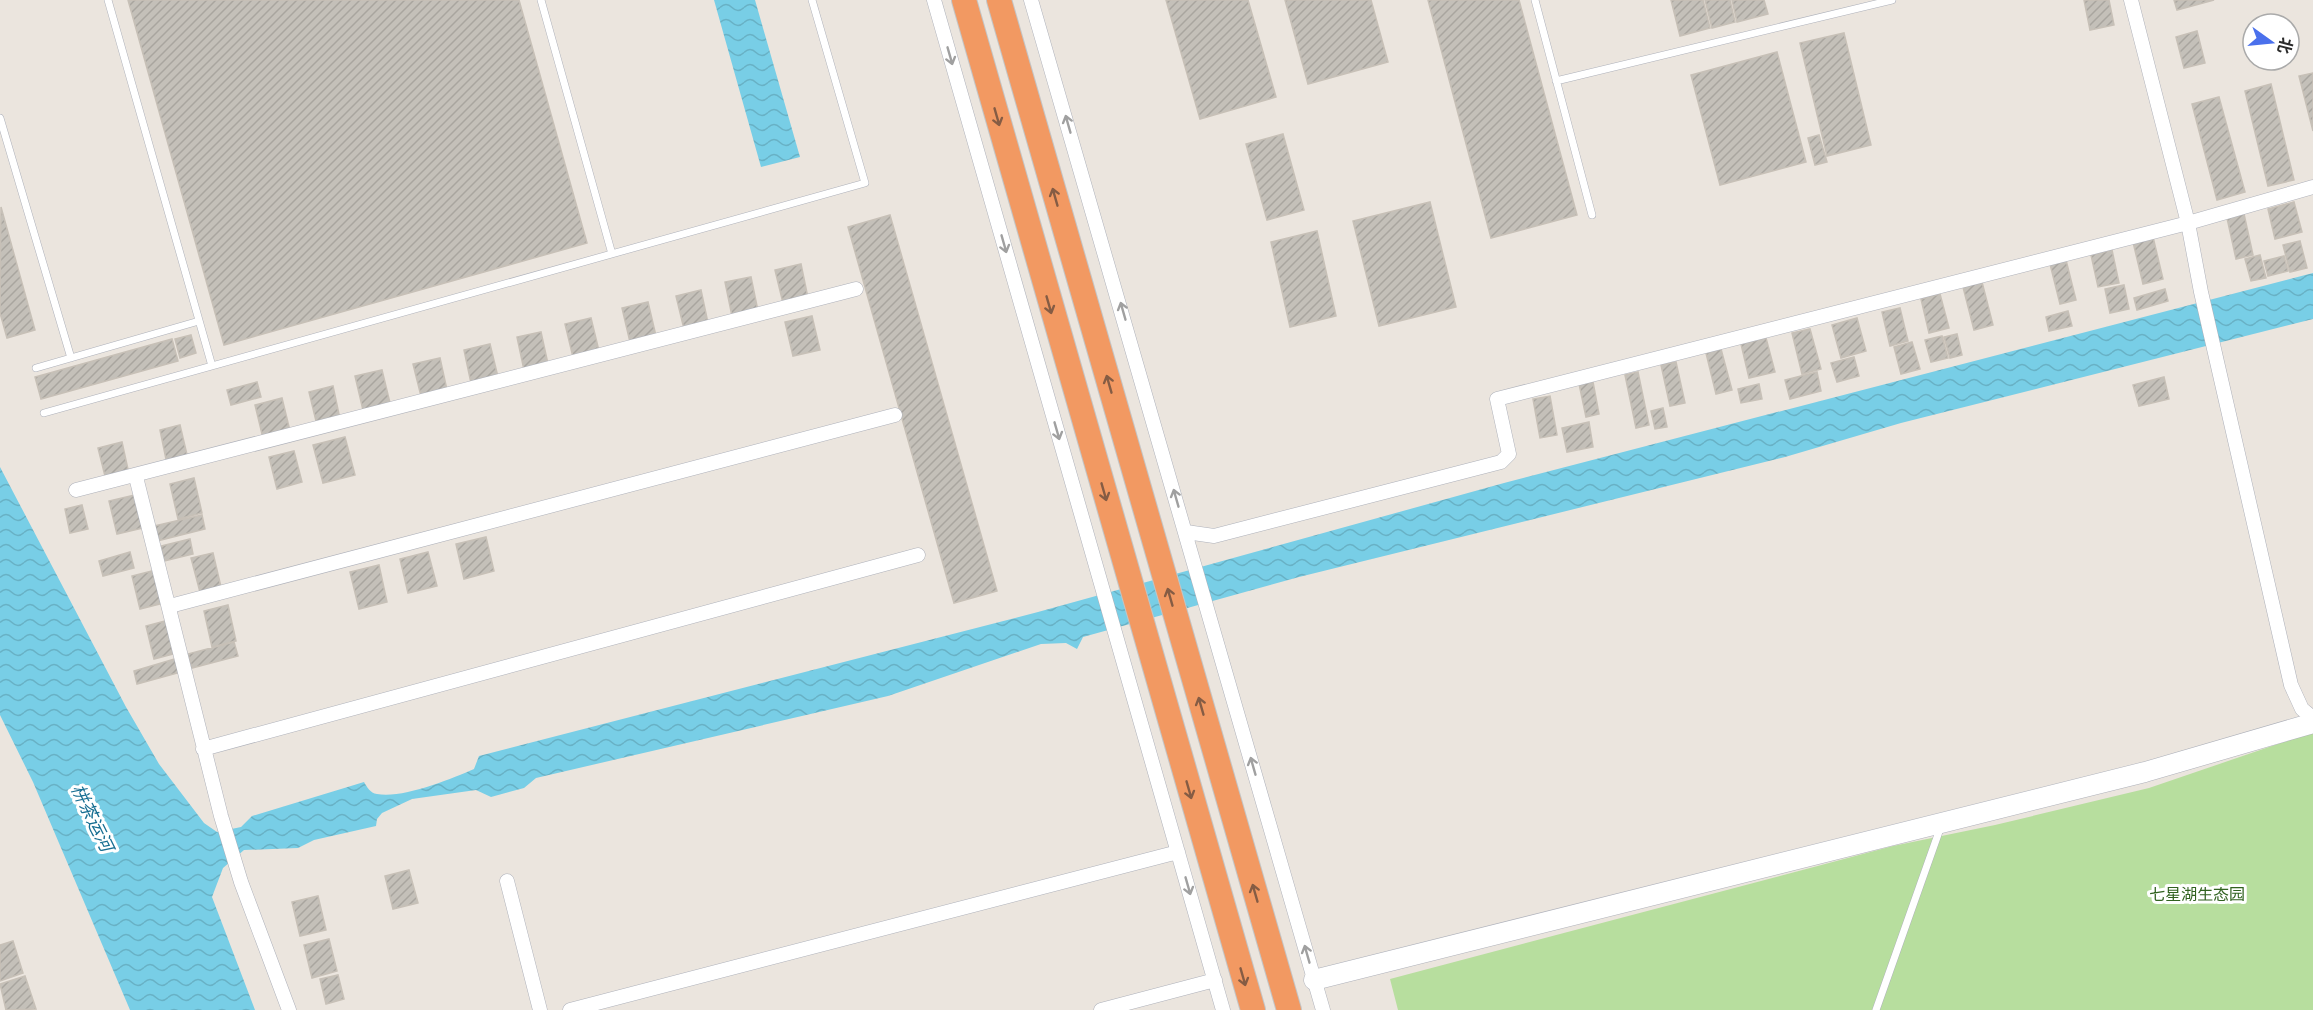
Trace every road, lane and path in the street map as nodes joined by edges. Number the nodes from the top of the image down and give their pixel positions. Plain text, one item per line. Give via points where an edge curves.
1 (108, 0) edge
2 (541, 0) edge
3 (812, 0) edge
4 (934, 0) edge
5 (964, 0) edge
6 (999, 0) edge
7 (1031, 0) edge
8 (1534, 0) edge
9 (1892, 0) edge
10 (2132, 0) edge
11 (1556, 81) junction
12 (0, 118) edge
13 (2313, 187) edge
14 (1592, 215) dead end
15 (2188, 223) junction
16 (612, 254) junction
17 (856, 289) dead end
18 (199, 321) junction
19 (71, 358) junction
20 (212, 366) junction
21 (36, 368) dead end
22 (44, 414) dead end
23 (895, 415) dead end
24 (136, 477) junction
25 (76, 490) dead end
26 (1186, 532) junction
27 (918, 555) dead end
28 (170, 606) junction
29 (2313, 718) edge
30 (2313, 723) edge
31 (203, 749) junction
32 (1942, 823) junction
33 (1178, 852) junction
34 (507, 881) dead end
35 (1215, 980) junction
36 (1314, 980) junction
37 (289, 1010) edge
38 (540, 1010) edge
39 (570, 1010) edge
40 (1101, 1010) edge
41 (1223, 1010) edge
42 (1253, 1010) edge
43 (1289, 1010) edge
44 (1323, 1010) edge
45 (1875, 1010) edge

1 - 18 lane
2 - 16 lane
3 - 16 lane via 865,183
4 -> 33 street
5 -> 42 highway
43 -> 6 highway
26 -> 7 street
8 - 11 lane
9 - 11 lane
10 - 15 street
11 - 14 lane
12 - 19 lane
13 - 15 street
15 - 26 street via 1497,399 1509,454 1501,462 1214,536
15 - 29 street via 2291,685 2302,709
16 - 20 lane
17 - 24 street
18 - 19 lane
18 - 20 lane
19 - 21 lane
20 - 22 lane
23 - 28 street
24 - 25 street
24 - 28 street
36 -> 26 street
27 - 31 street
28 - 31 street
30 - 32 street via 2145,772
31 - 37 street via 241,882
32 - 36 street
32 - 45 lane
33 -> 35 street
33 - 39 street
34 - 38 street
35 - 40 street
35 - 41 street
36 - 44 street

